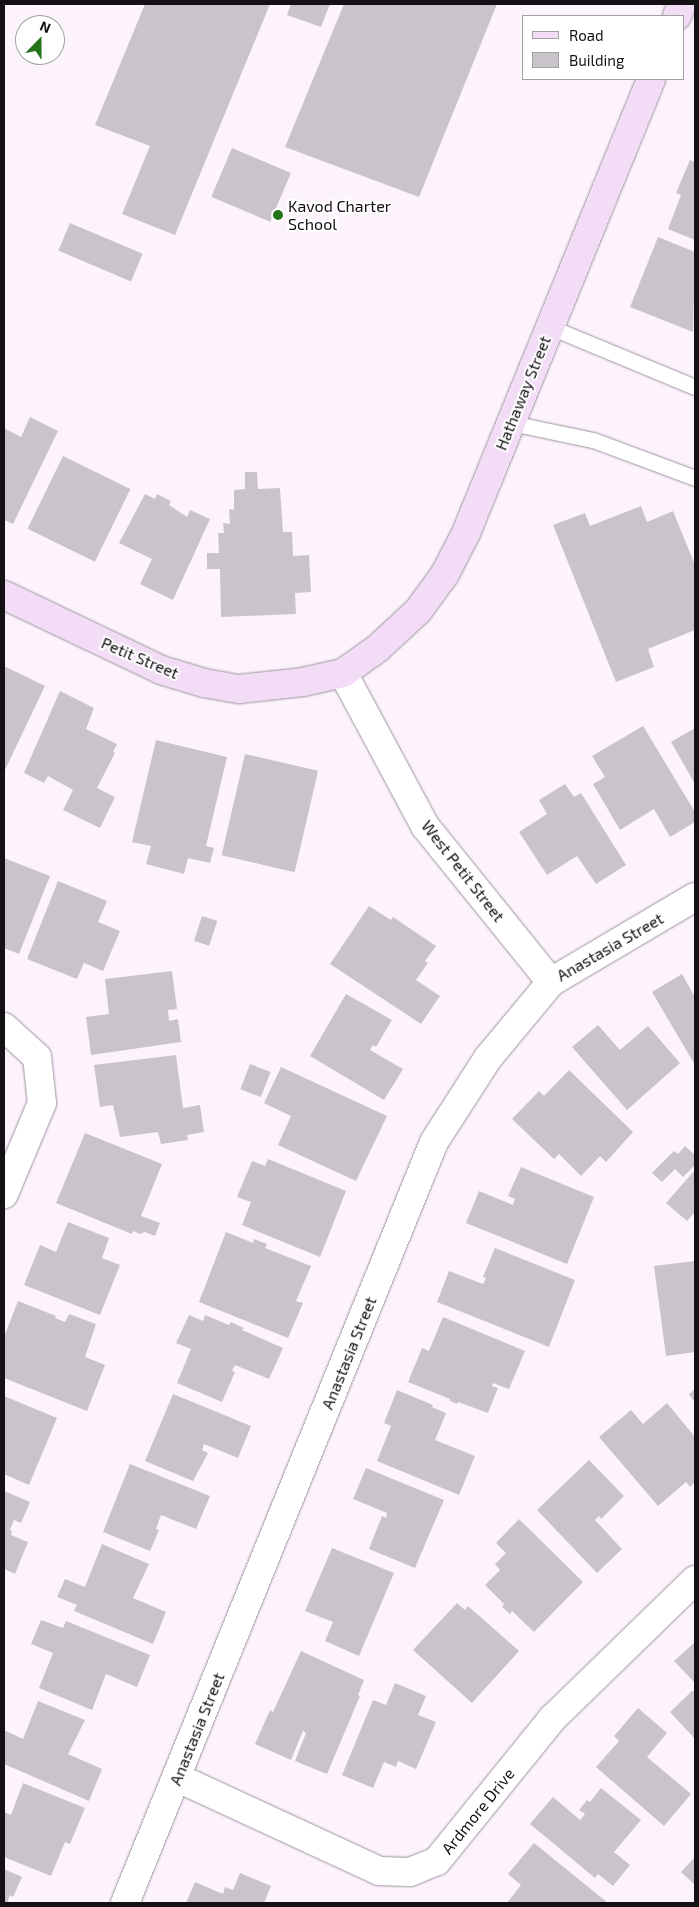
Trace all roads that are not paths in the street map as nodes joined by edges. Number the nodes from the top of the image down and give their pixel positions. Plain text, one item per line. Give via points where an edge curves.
1 (651, 80) edge
2 (550, 327) junction
3 (695, 387) edge
4 (511, 423) junction
5 (695, 478) edge
6 (4, 595) edge
7 (343, 672) junction
8 (695, 897) edge
9 (551, 982) junction
10 (4, 1027) edge
11 (4, 1194) edge
12 (695, 1580) edge
13 (178, 1778) junction
14 (125, 1903) edge

1 - 2 street, Hathaway Street
2 - 3 lane
2 - 4 street, Hathaway Street
4 - 5 lane via 593,440
4 - 7 street, Hathaway Street via 466,533 445,574 418,611 378,648
6 - 7 street, Petit Street via 160,670 204,683 239,689 303,682
7 - 9 street, West Petit Street via 425,826
8 - 9 street, Anastasia Street
9 - 13 street, Anastasia Street via 488,1058 434,1142
10 - 11 street via 37,1057 42,1103
12 - 13 street, Ardmore Drive via 553,1718 437,1861 410,1872 379,1871
13 - 14 street, Anastasia Street

